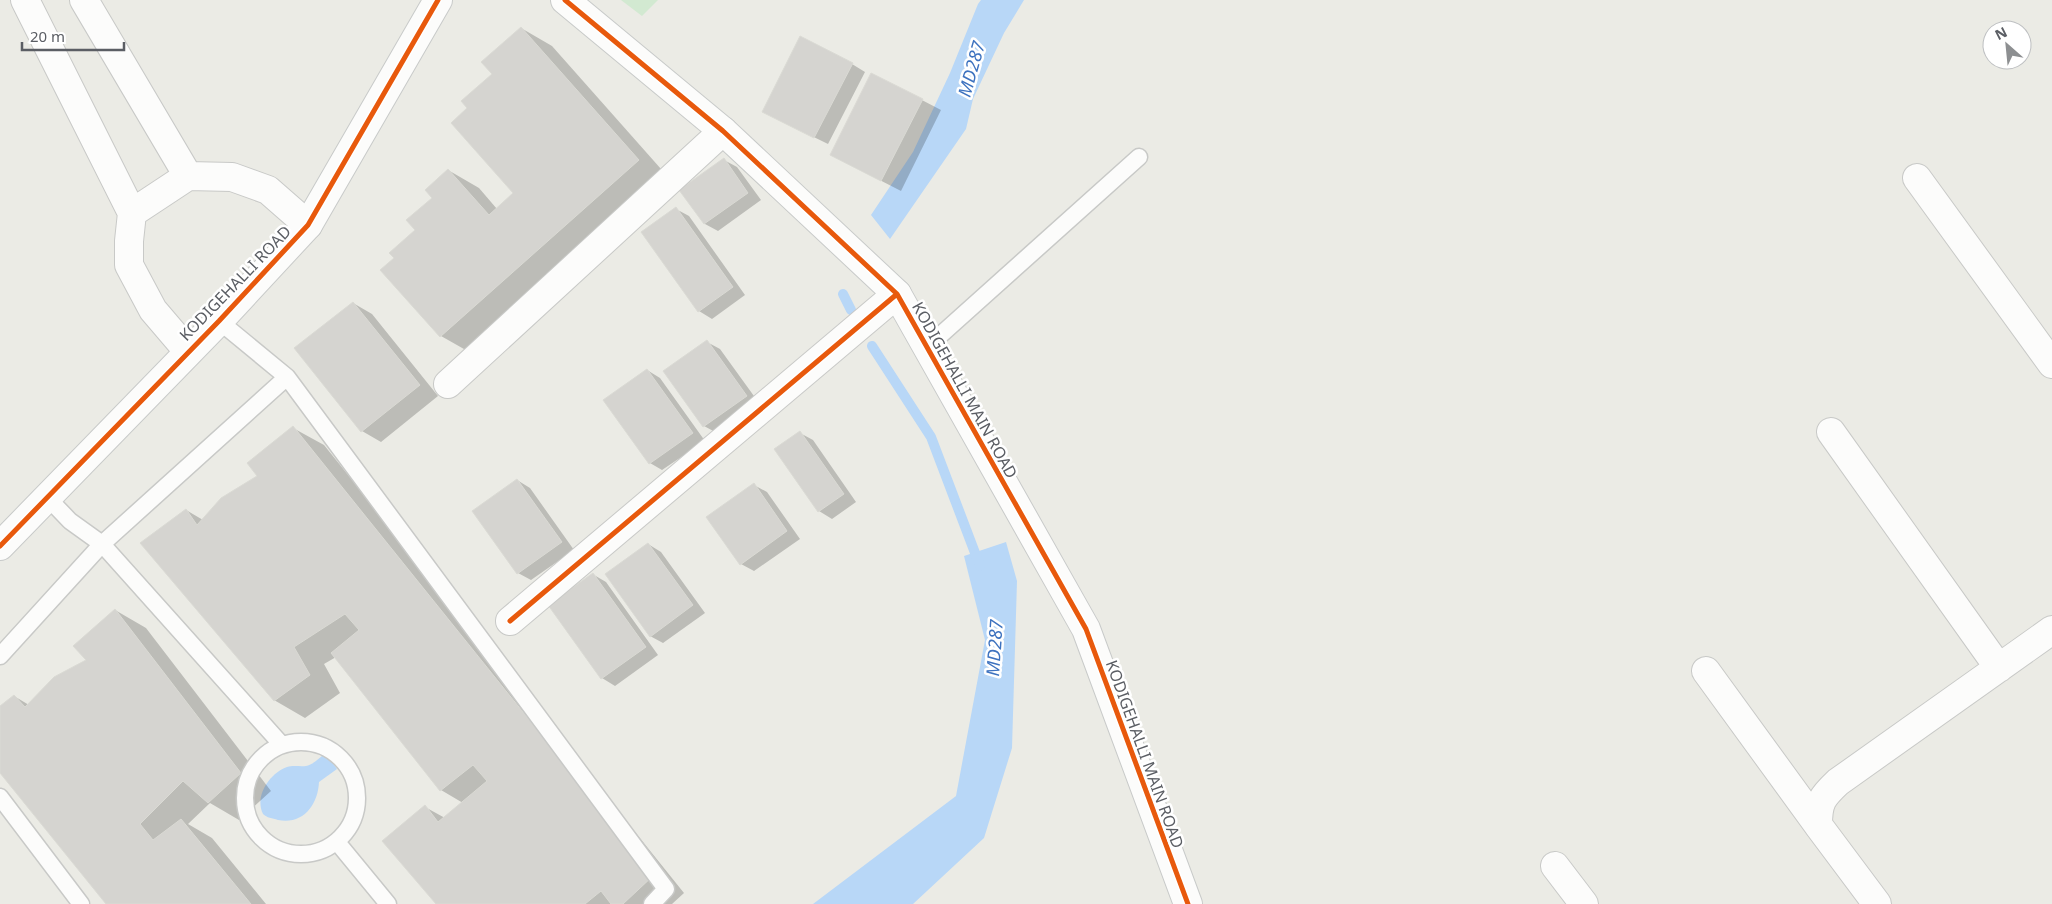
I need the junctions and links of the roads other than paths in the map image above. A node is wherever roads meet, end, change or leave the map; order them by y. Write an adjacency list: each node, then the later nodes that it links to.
1 (24, 0): 9 (street)
2 (84, 0): 7 (street)
3 (438, 0): 10 (street, KODIGEHALLI ROAD)
4 (566, 0): 5 (street, KODIGEHALLI MAIN ROAD)
5 (723, 132): 11 (street, KODIGEHALLI MAIN ROAD); 17 (street)
6 (1139, 157): 13 (lane)
7 (188, 176): 9 (street); 10 (street)
8 (1917, 178): 15 (street)
9 (132, 213): 14 (street)
10 (308, 225): 12 (street, KODIGEHALLI ROAD)
11 (896, 294): 13 (street, KODIGEHALLI MAIN ROAD); 22 (street)
12 (219, 321): 14 (street, KODIGEHALLI ROAD); 16 (lane)
13 (926, 348): 35 (street, KODIGEHALLI MAIN ROAD)
14 (188, 351): 19 (street, KODIGEHALLI ROAD)
15 (2052, 364)
16 (287, 377): 20 (lane); 34 (lane)
17 (448, 384)
18 (1831, 432): 25 (street)
19 (47, 497): 20 (lane); 21 (street, KODIGEHALLI ROAD)
20 (102, 544): 24 (lane); 27 (lane)
21 (0, 546)
22 (510, 621)
23 (2052, 630): 25 (street)
24 (0, 656)
25 (1999, 668): 29 (street)
26 (1706, 671): 29 (street)
27 (282, 745): 30 (lane); 30 (lane)
28 (0, 797): 32 (lane)
29 (1818, 825): 37 (street)
30 (337, 842): 33 (lane)
31 (1555, 866): 36 (street)
32 (81, 904)
33 (388, 904)
34 (652, 904)
35 (1188, 904)
36 (1584, 904)
37 (1877, 904)

